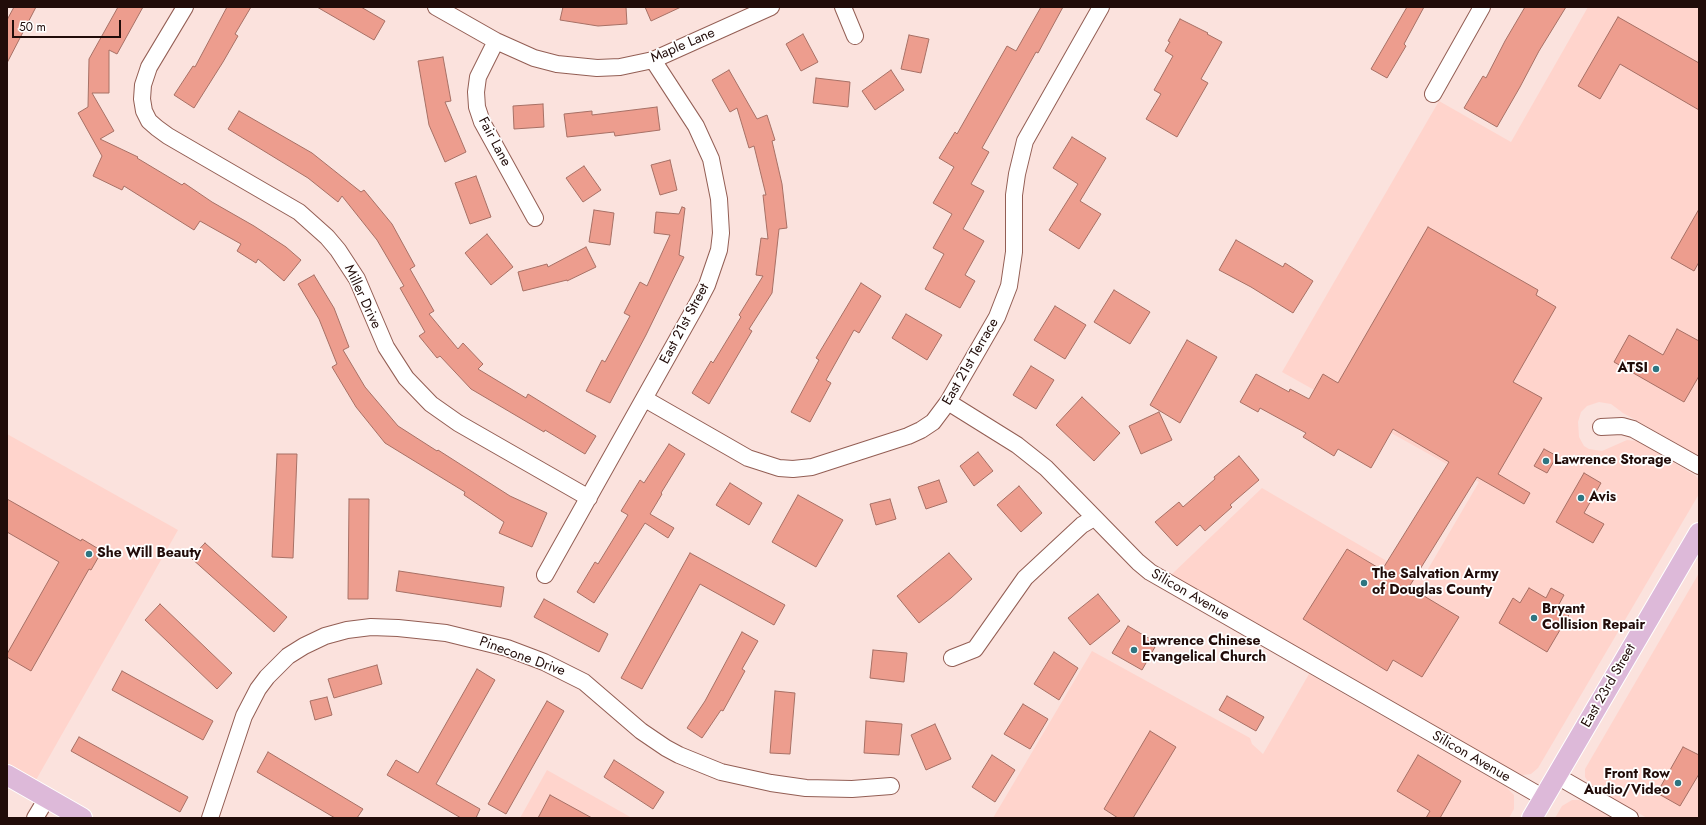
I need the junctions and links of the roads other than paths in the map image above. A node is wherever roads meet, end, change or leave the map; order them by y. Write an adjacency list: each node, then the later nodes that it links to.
1 (185, 7): 16 (street, Miller Drive)
2 (436, 7): 8 (street, Maple Lane)
3 (843, 7): 7 (street)
4 (1101, 7): 13 (street, East 21st Terrace)
5 (1482, 7): 10 (street)
6 (766, 8): 9 (street, Maple Lane)
7 (855, 36)
8 (496, 41): 9 (street, Maple Lane); 11 (street, Fair Lane)
9 (654, 60): 12 (street, East 21st Street)
10 (1433, 94)
11 (536, 218)
12 (645, 399): 13 (street, East 21st Terrace); 16 (street, East 21st Street)
13 (948, 402): 17 (street, Silicon Avenue)
14 (1601, 427): 15 (street)
15 (1699, 466)
16 (589, 498): 19 (street, East 21st Street)
17 (1094, 518): 20 (street); 25 (street, Silicon Avenue)
18 (1699, 533): 22 (main road, East 23rd Street)
19 (545, 575)
20 (952, 658)
21 (7, 776): 24 (main road)
22 (1557, 776): 25 (main road, East 23rd Street); 30 (street)
23 (891, 786): 28 (street, Pinecone Drive)
24 (47, 798): 26 (street); 27 (main road)
25 (1544, 798): 29 (main road, East 23rd Street)
26 (35, 818)
27 (82, 818)
28 (210, 818)
29 (1532, 818)
30 (1630, 818)

